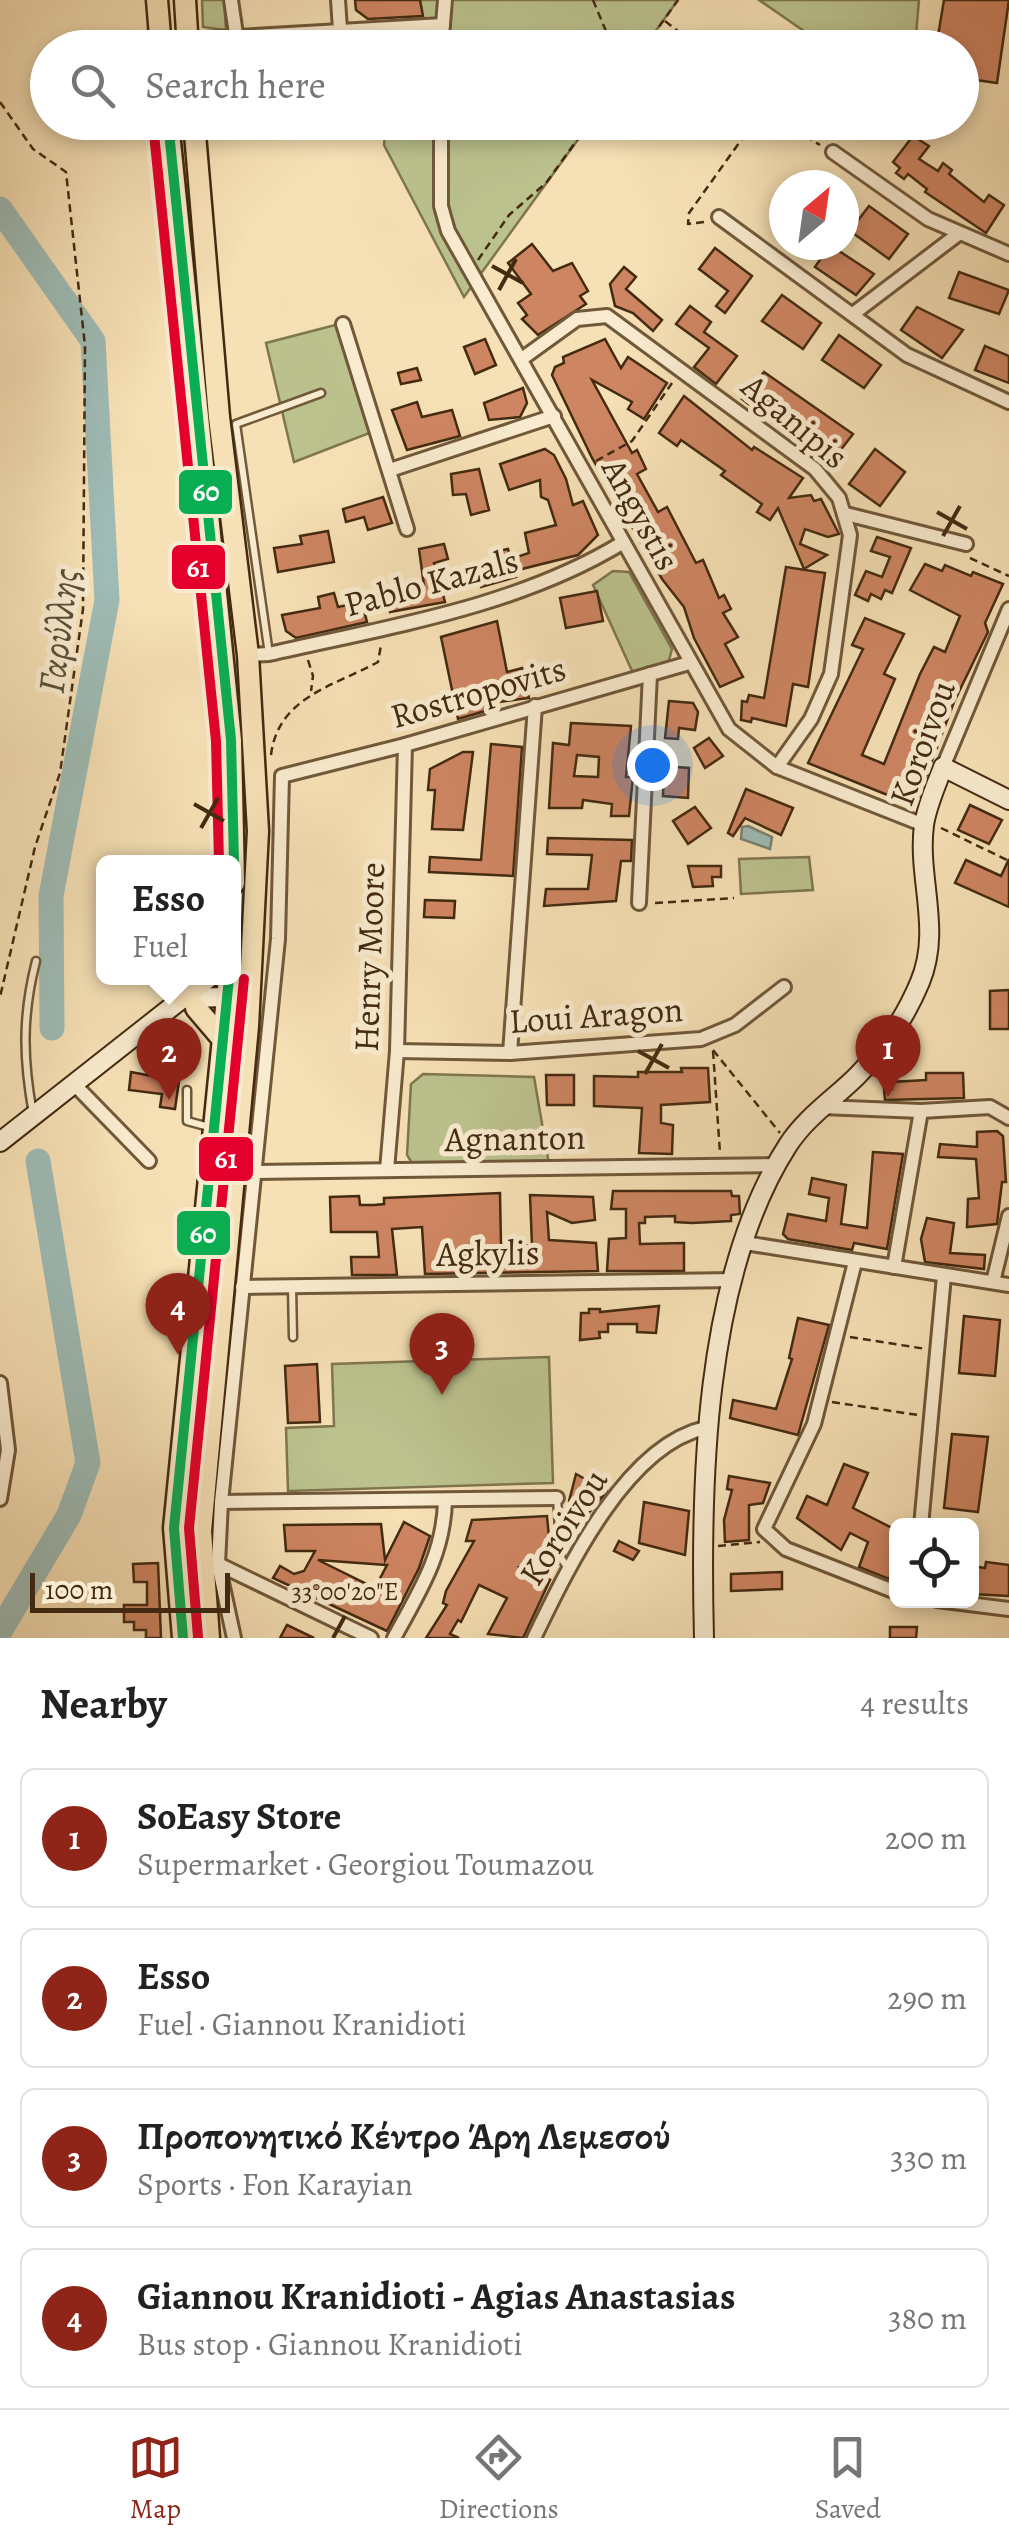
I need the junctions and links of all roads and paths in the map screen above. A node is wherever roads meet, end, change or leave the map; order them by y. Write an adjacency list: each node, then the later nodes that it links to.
1 (157, 0): 11 (main road)
2 (185, 0): 12 (main road)
3 (231, 0): 13 (street)
4 (338, 0): 10 (street)
5 (446, 0): 9 (street)
6 (592, 0): 16 (path)
7 (678, 0): 8 (path)
8 (663, 20): 17 (path); 18 (path)
9 (442, 25): 10 (street); 15 (street)
10 (340, 29): 14 (street)
11 (160, 30)
12 (186, 30)
13 (235, 30)
14 (319, 30)
15 (442, 30)
16 (605, 30)
17 (656, 30)
18 (676, 30)
19 (0, 102): 67 (path)
20 (170, 140): 59 (main road)
21 (196, 140): 48 (main road)
22 (441, 140): 30 (street, Angystis)
23 (577, 140): 30 (path)
24 (741, 140): 27 (path)
25 (814, 140): 26 (path)
26 (834, 152): 28 (street)
27 (719, 216): 31 (street)
28 (957, 235): 29 (street); 31 (street)
29 (1009, 254)
30 (471, 271): 33 (street, Angystis)
31 (853, 314): 36 (street)
32 (343, 324): 39 (street)
33 (522, 358): 34 (street, Aganipis); 37 (street, Angystis)
34 (681, 369): 38 (path); 40 (street, Aganipis)
35 (321, 393): 48 (lane)
36 (1009, 402)
37 (554, 416): 38 (street, Angystis); 39 (street)
38 (582, 469): 42 (street, Angystis)
39 (390, 470): 41 (street)
40 (846, 514): 43 (street); 54 (street, Aganipis)
41 (407, 529)
42 (622, 543): 46 (street, Pablo Kazals); 49 (street, Angystis)
43 (966, 544): 44 (path)
44 (1009, 576)
45 (1009, 609): 55 (street, Koroivou)
46 (384, 628): 47 (street, Pablo Kazals); 51 (path)
47 (296, 648): 48 (street, Pablo Kazals); 51 (path)
48 (258, 655): 69 (main road)
49 (690, 663): 50 (street, Rostropovits); 54 (street, Angystis)
50 (650, 674): 52 (street, Rostropovits); 62 (street)
51 (310, 694): 56 (path)
52 (536, 706): 53 (street, Rostropovits); 72 (street)
53 (406, 746): 56 (street, Rostropovits); 71 (street, Henry Moore)
54 (777, 767): 58 (street, Angystis)
55 (943, 768): 57 (street); 58 (street, Koroivou)
56 (282, 776): 86 (street)
57 (1009, 800)
58 (924, 825): 60 (path); 75 (street, Koroivou)
59 (233, 855)
60 (1009, 860)
61 (734, 898): 62 (path)
62 (638, 902)
63 (36, 961): 77 (lane)
64 (201, 985): 68 (main road)
65 (784, 986): 72 (street, Loui Aragon)
66 (228, 996): 68 (street); 69 (street); 70 (main road)
67 (0, 997)
68 (183, 1004): 70 (main road); 73 (street)
69 (248, 1006): 117 (main road)
70 (225, 1042): 79 (main road)
71 (396, 1051): 72 (street, Loui Aragon); 85 (street, Henry Moore)
72 (510, 1052)
73 (73, 1084): 77 (street); 82 (street)
74 (187, 1090): 79 (lane)
75 (822, 1106): 76 (street); 80 (street, Koroivou)
76 (920, 1111): 78 (street); 90 (street)
77 (33, 1116): 81 (street)
78 (1009, 1118)
79 (217, 1128): 116 (main road)
80 (792, 1139): 83 (street, Koroivou); 84 (path)
81 (0, 1142)
82 (149, 1161)
83 (775, 1165): 84 (street, Agnanton); 88 (street, Koroivou)
84 (721, 1166): 85 (street, Agnanton)
85 (387, 1170): 86 (street, Agnanton)
86 (255, 1172): 95 (street)
87 (1009, 1216): 93 (street)
88 (745, 1243): 89 (street); 92 (street, Koroivou)
89 (855, 1262): 90 (street); 97 (street)
90 (894, 1267): 91 (street)
91 (944, 1276): 93 (street); 99 (street)
92 (734, 1280): 96 (street, Agkylis); 103 (street, Koroivou)
93 (993, 1282): 94 (street)
94 (1009, 1285)
95 (242, 1286): 96 (street, Agkylis); 107 (street)
96 (292, 1286): 98 (lane)
97 (838, 1336): 99 (path); 101 (street)
98 (293, 1337)
99 (937, 1350): 102 (street)
100 (0, 1382): 104 (street)
101 (820, 1401): 102 (path); 109 (street)
102 (931, 1417): 108 (street)
103 (705, 1428): 110 (street, Koroivou); 112 (street, Koroivou)
104 (0, 1498)
105 (557, 1498): 106 (street); 112 (lane)
106 (444, 1500): 107 (street); 120 (street)
107 (221, 1502): 111 (street)
108 (922, 1518)
109 (773, 1541): 110 (path); 113 (street)
110 (701, 1548): 122 (street, Koroivou)
111 (218, 1564): 118 (street); 119 (street)
112 (568, 1568): 121 (street, Koroivou)
113 (889, 1590)
114 (979, 1605): 115 (street)
115 (1009, 1608)
116 (183, 1638)
117 (209, 1638)
118 (234, 1638)
119 (370, 1638)
120 (394, 1638)
121 (534, 1638)
122 (704, 1638)

